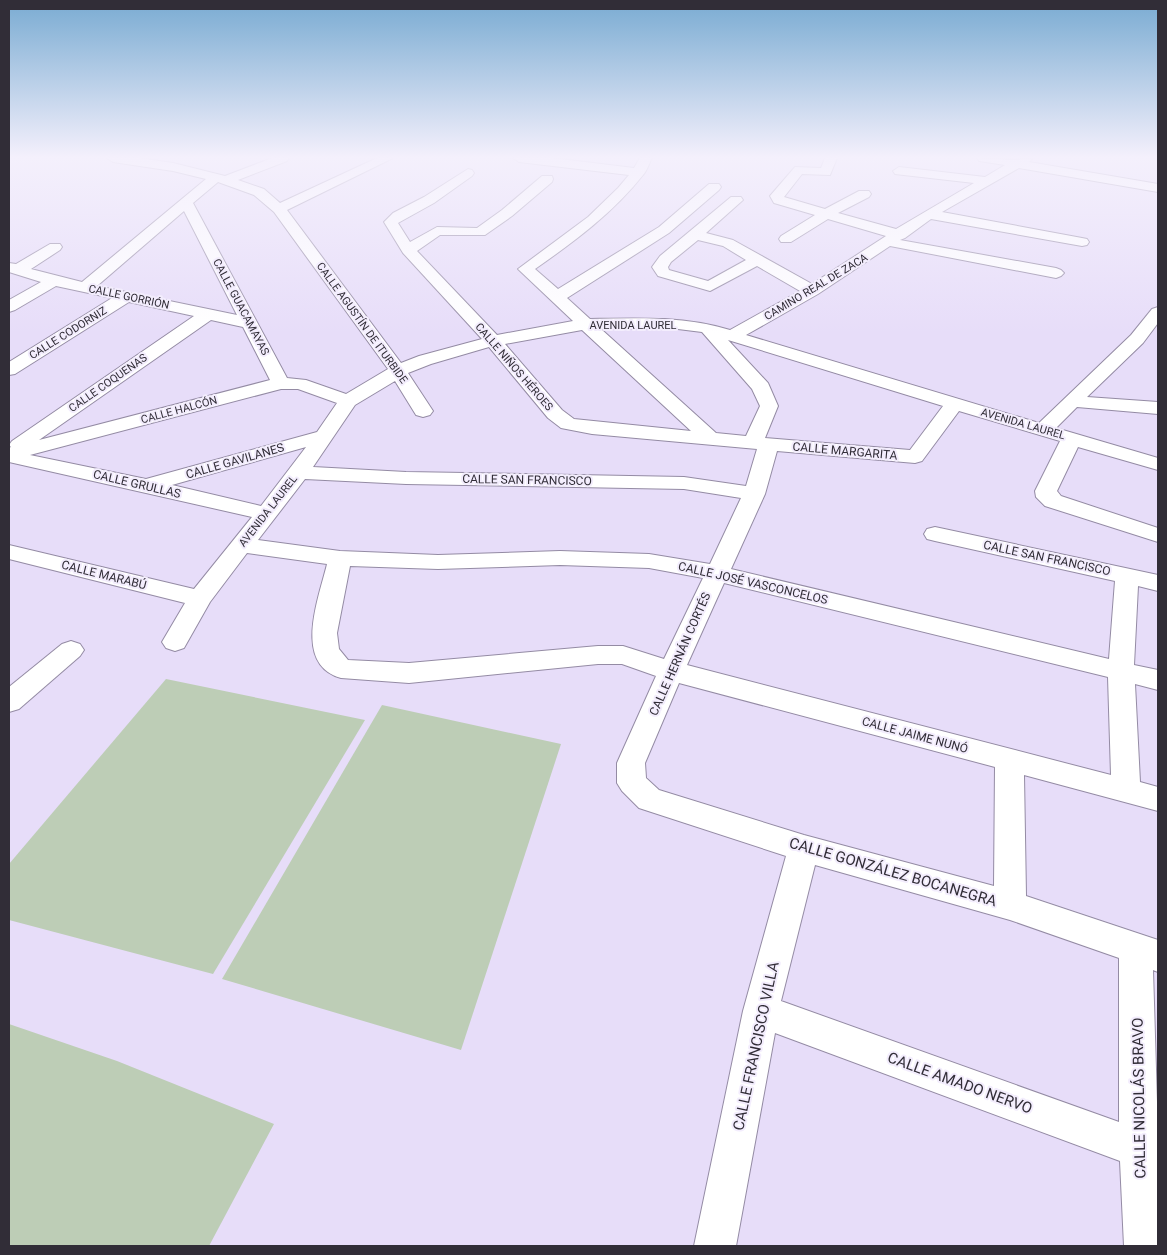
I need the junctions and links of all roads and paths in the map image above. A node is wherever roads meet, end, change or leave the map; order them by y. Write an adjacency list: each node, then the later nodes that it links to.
1 (172, 217): 23 (street)
2 (194, 217): 30 (street, CALLE GUACAMAYAS)
3 (285, 217): 36 (street, CALLE AGUSTÍN DE ITURBIDE)
4 (397, 217): 18 (street, CALLE NIÑOS HÉROES)
5 (502, 217): 18 (street)
6 (596, 217): 26 (street)
7 (680, 217): 26 (street)
8 (716, 217): 13 (street)
9 (822, 217): 15 (street)
10 (833, 217): 14 (street)
11 (925, 217): 14 (street, CAMINO REAL DE ZACA)
12 (943, 217): 16 (street)
13 (694, 234): 19 (street); 19 (street)
14 (894, 238): 21 (street); 24 (street, CAMINO REAL DE ZACA)
15 (786, 239)
16 (1082, 242)
17 (55, 247): 20 (street)
18 (408, 250): 34 (street, CALLE NIÑOS HÉROES)
19 (758, 259): 24 (street)
20 (13, 269): 22 (street, CALLE GORRIÓN)
21 (1056, 273)
22 (54, 282): 23 (street, CALLE GORRIÓN); 27 (street)
23 (85, 288): 25 (street, CALLE GORRIÓN)
24 (812, 291): 33 (street, CAMINO REAL DE ZACA)
25 (127, 296): 29 (street, CALLE GORRIÓN); 35 (street, CALLE CODORNIZ)
26 (558, 296): 31 (street)
27 (9, 307)
28 (1158, 312): 39 (street)
29 (208, 314): 30 (street, CALLE GORRIÓN); 48 (street, CALLE COQUENAS)
30 (250, 323): 37 (street, CALLE GUACAMAYAS)
31 (587, 324): 32 (street, AVENIDA LAUREL); 34 (street, AVENIDA LAUREL); 45 (street)
32 (706, 328): 33 (street, AVENIDA LAUREL); 47 (street, CALLE HERNÁN CORTÉS)
33 (732, 336): 40 (street, AVENIDA LAUREL)
34 (493, 341): 36 (street, AVENIDA LAUREL); 45 (street, CALLE NIÑOS HÉROES)
35 (9, 370)
36 (398, 371): 38 (street, AVENIDA LAUREL); 42 (street, CALLE AGUSTÍN DE ITURBIDE)
37 (281, 383): 38 (street, CALLE HALCÓN); 48 (street, CALLE HALCÓN)
38 (348, 401): 44 (street, AVENIDA LAUREL)
39 (1072, 401): 41 (street); 43 (street)
40 (955, 404): 43 (street, AVENIDA LAUREL); 47 (street, CALLE MARGARITA)
41 (1158, 408)
42 (422, 411)
43 (1044, 429): 46 (street, AVENIDA LAUREL)
44 (324, 436): 50 (street, AVENIDA LAUREL); 51 (street, CALLE GAVILANES)
45 (710, 438): 47 (street, CALLE NIÑOS HÉROES)
46 (1072, 438): 49 (street, AVENIDA LAUREL); 55 (street)
47 (761, 443): 52 (street, CALLE HERNÁN CORTÉS)
48 (9, 454): 51 (street, CALLE GRULLAS)
49 (1158, 464)
50 (299, 472): 52 (street, CALLE SAN FRANCISCO); 53 (street, AVENIDA LAUREL)
51 (147, 486): 53 (street, CALLE GRULLAS)
52 (754, 494): 59 (street, CALLE HERNÁN CORTÉS)
53 (265, 514): 56 (street, AVENIDA LAUREL)
54 (936, 534): 60 (street, CALLE SAN FRANCISCO)
55 (1158, 535)
56 (241, 545): 58 (street, CALLE JOSÉ VASCONCELOS); 62 (street, AVENIDA LAUREL)
57 (9, 552): 62 (street, CALLE MARABÚ)
58 (340, 558): 59 (street, CALLE JOSÉ VASCONCELOS); 65 (street)
59 (716, 573): 65 (street, CALLE HERNÁN CORTÉS); 66 (street, CALLE JOSÉ VASCONCELOS)
60 (1127, 576): 61 (street, CALLE SAN FRANCISCO); 66 (street)
61 (1158, 583)
62 (200, 598): 63 (street, AVENIDA LAUREL)
63 (175, 642)
64 (71, 650): 68 (street)
65 (671, 671): 69 (street, CALLE JAIME NUNÓ); 70 (street, CALLE HERNÁN CORTÉS)
66 (1121, 671): 67 (street, CALLE JOSÉ VASCONCELOS); 71 (street)
67 (1158, 680)
68 (9, 702)
69 (1009, 759): 71 (street, CALLE JAIME NUNÓ); 74 (street)
70 (632, 783): 73 (street, CALLE GONZÁLEZ BOCANEGRA)
71 (1126, 790): 72 (street, CALLE JAIME NUNÓ)
72 (1158, 799)
73 (804, 848): 74 (street, CALLE GONZÁLEZ BOCANEGRA); 76 (street, CALLE FRANCISCO VILLA)
74 (1010, 905): 75 (street, CALLE GONZÁLEZ BOCANEGRA)
75 (1147, 952): 77 (street, CALLE NICOLÁS BRAVO)
76 (761, 1011): 77 (street, CALLE AMADO NERVO); 78 (street, CALLE FRANCISCO VILLA)
77 (1149, 1152): 79 (street, CALLE NICOLÁS BRAVO)
78 (715, 1246)
79 (1144, 1246)

